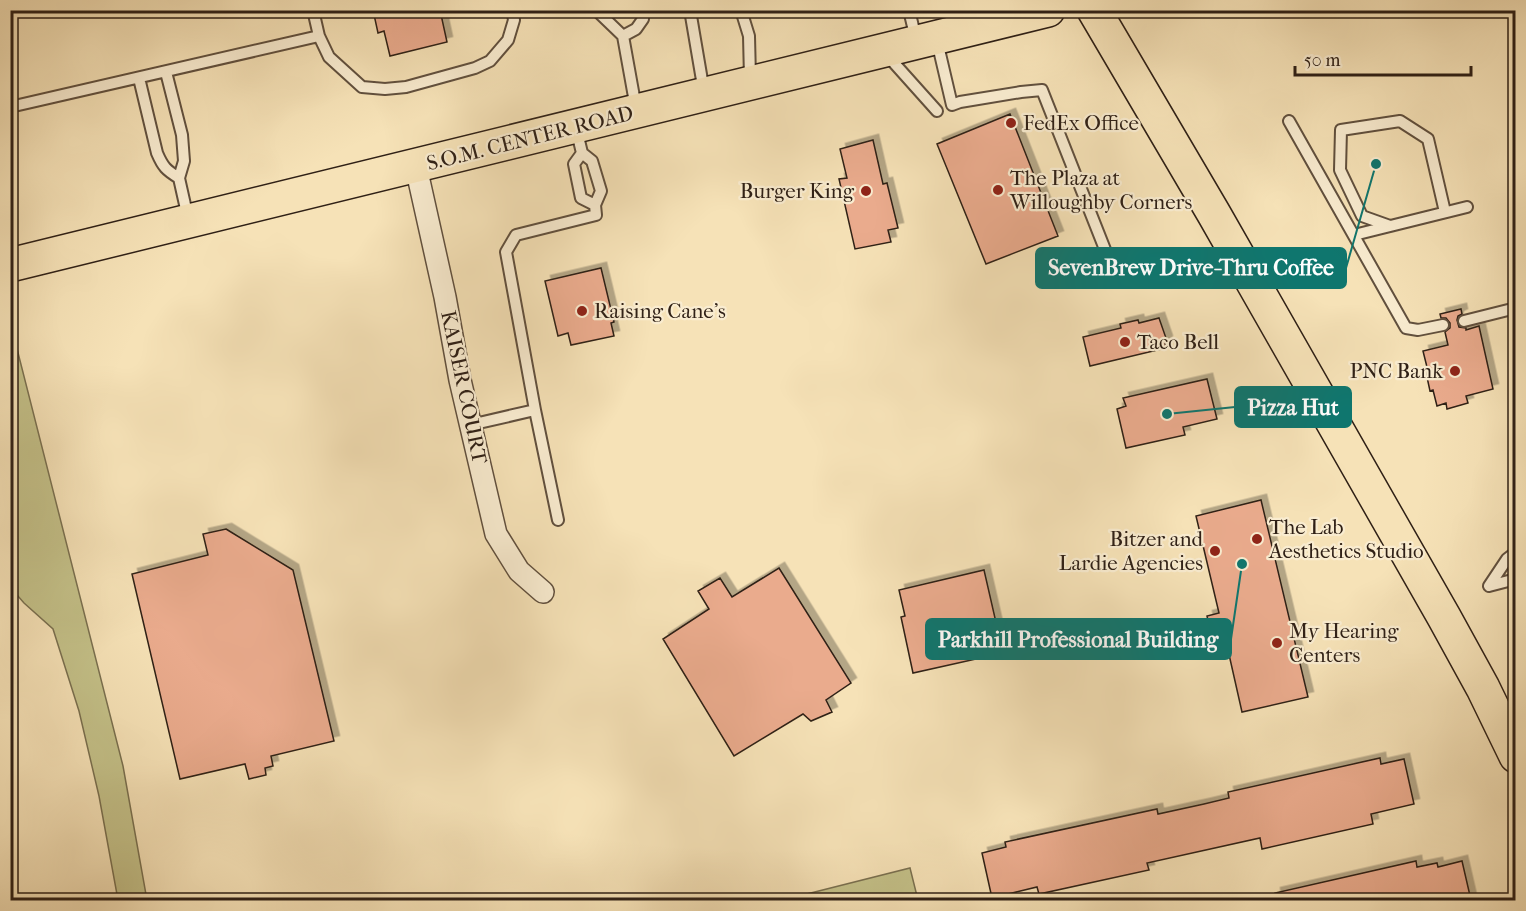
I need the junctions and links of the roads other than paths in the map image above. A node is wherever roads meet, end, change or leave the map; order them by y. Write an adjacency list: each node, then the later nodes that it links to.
1 (313, 10): 10 (lane)
2 (512, 10): 10 (lane)
3 (596, 10): 11 (lane)
4 (643, 10): 11 (lane)
5 (690, 10): 17 (lane)
6 (741, 10): 16 (lane)
7 (909, 10): 12 (lane)
8 (1048, 10): 12 (main road, S.O.M. CENTER ROAD)
9 (1094, 10): 42 (main road)
10 (319, 36): 14 (lane)
11 (623, 36): 19 (lane)
12 (926, 41): 13 (main road, S.O.M. CENTER ROAD); 31 (lane)
13 (884, 51): 16 (main road, S.O.M. CENTER ROAD); 20 (lane)
14 (166, 72): 15 (lane); 24 (lane)
15 (139, 78): 18 (lane); 24 (lane)
16 (751, 84): 17 (main road, S.O.M. CENTER ROAD)
17 (705, 95): 19 (main road, S.O.M. CENTER ROAD)
18 (10, 107)
19 (636, 111): 22 (main road, S.O.M. CENTER ROAD)
20 (937, 111)
21 (1289, 121): 30 (lane)
22 (579, 140): 23 (main road, S.O.M. CENTER ROAD); 25 (lane); 25 (lane)
23 (416, 166): 28 (main road, S.O.M. CENTER ROAD); 37 (street, KAISER COURT)
24 (179, 178): 28 (lane)
25 (595, 206): 36 (lane)
26 (1467, 207): 27 (lane)
27 (1445, 213): 29 (lane); 29 (lane)
28 (189, 221): 32 (main road, S.O.M. CENTER ROAD)
29 (1390, 226): 30 (lane)
30 (1354, 235): 35 (lane)
31 (1106, 252)
32 (10, 265)
33 (1515, 308): 34 (lane)
34 (1464, 321)
35 (1443, 325)
36 (535, 410): 37 (lane); 38 (lane)
37 (470, 425): 41 (street, KAISER COURT)
38 (558, 520)
39 (1515, 552): 40 (lane)
40 (1515, 579)
41 (543, 592)
42 (1515, 756)

